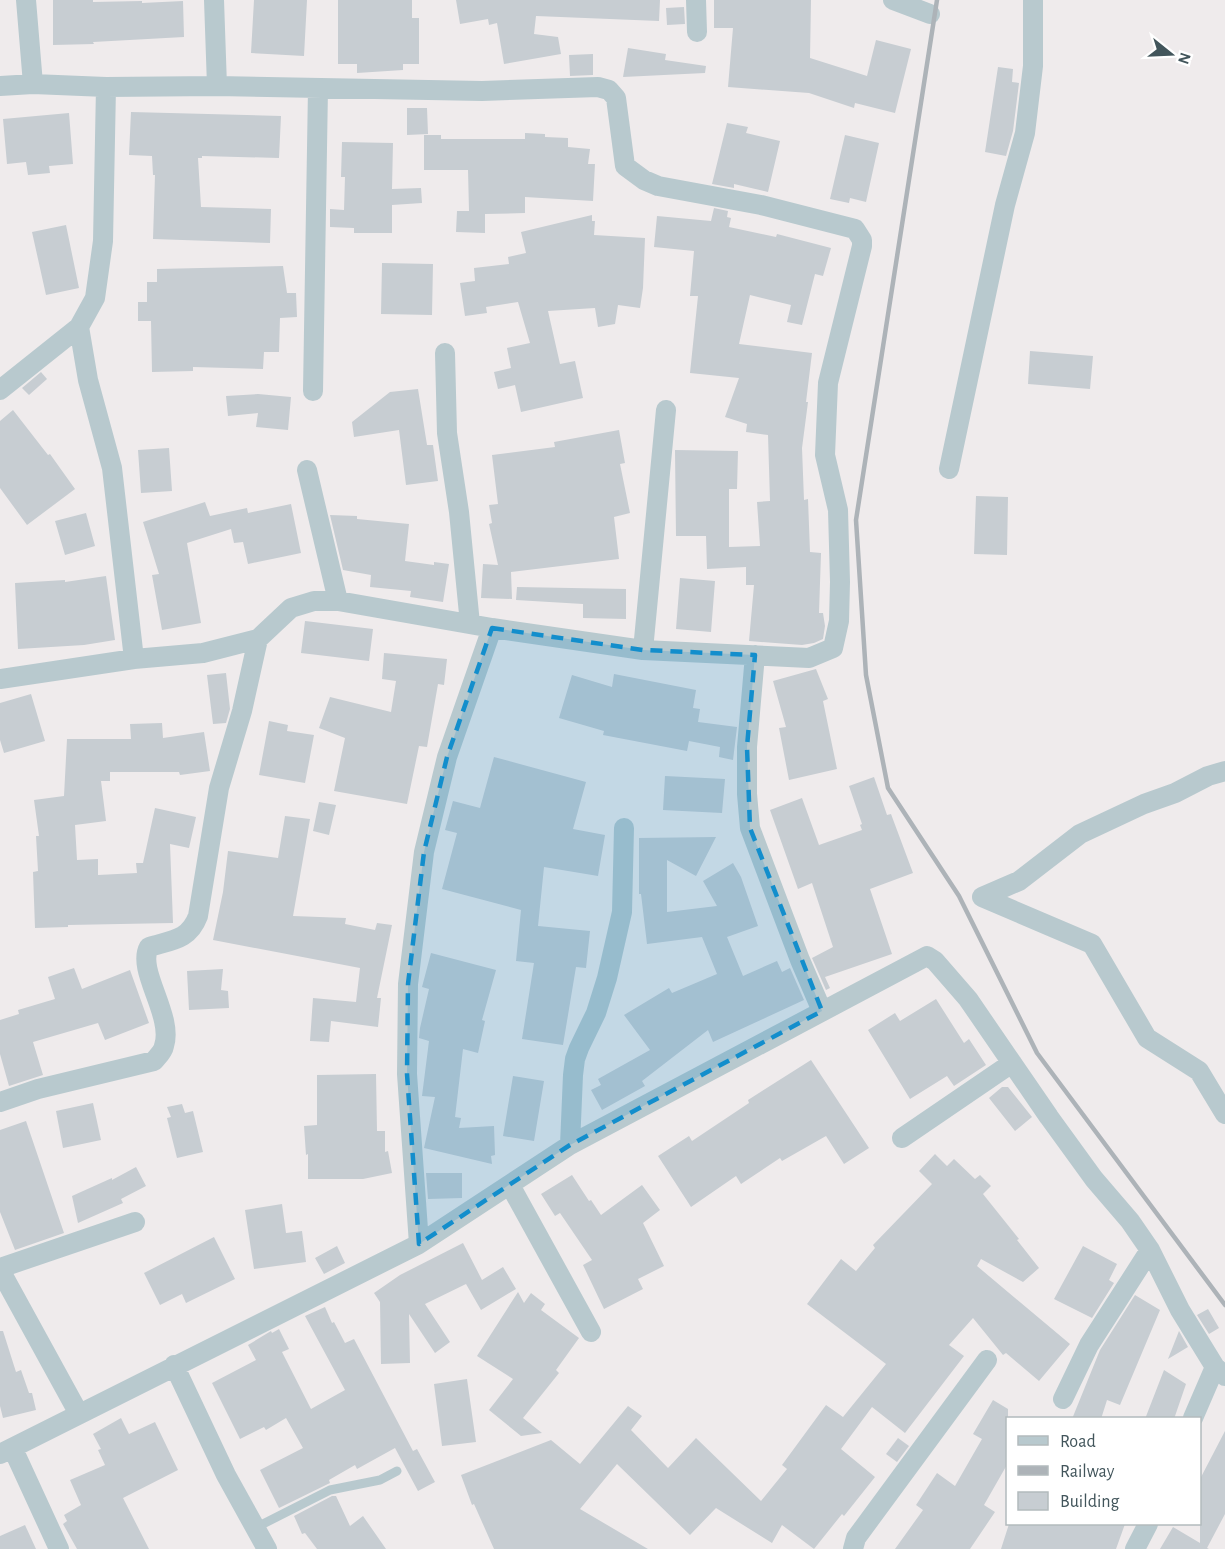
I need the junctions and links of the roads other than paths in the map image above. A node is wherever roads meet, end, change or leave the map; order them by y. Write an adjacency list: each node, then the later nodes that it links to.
1 (26, 0): 8 (street)
2 (214, 0): 10 (street)
3 (696, 0): 7 (street)
4 (893, 0): 6 (street)
5 (1033, 0): 18 (street)
6 (930, 14)
7 (697, 32)
8 (33, 84): 9 (street); 11 (street)
9 (0, 86)
10 (217, 86): 11 (street); 12 (street)
11 (106, 87): 13 (street)
12 (318, 88): 16 (street); 25 (street)
13 (79, 327): 15 (street); 26 (street)
14 (445, 353): 21 (street)
15 (0, 390)
16 (313, 391)
17 (666, 410): 24 (street)
18 (949, 469)
19 (307, 470): 20 (street)
20 (338, 601): 21 (street); 23 (street)
21 (470, 624): 22 (street)
22 (492, 628): 24 (street); 38 (street)
23 (258, 639): 26 (street); 32 (street)
24 (643, 650): 25 (street)
25 (755, 656): 30 (street)
26 (134, 659): 27 (street)
27 (0, 679)
28 (1225, 771): 33 (street)
29 (624, 828): 35 (street)
30 (822, 1011): 31 (street); 35 (street)
31 (1012, 1063): 34 (street); 39 (street)
32 (0, 1102)
33 (1225, 1114)
34 (902, 1138)
35 (570, 1145): 36 (street)
36 (510, 1185): 38 (street); 41 (street)
37 (135, 1222): 40 (street)
38 (419, 1244): 43 (street)
39 (1149, 1250): 44 (street); 45 (street)
40 (0, 1269): 46 (street)
41 (591, 1332)
42 (987, 1360): 54 (street)
43 (174, 1365): 46 (street); 51 (street)
44 (1220, 1372): 47 (street)
45 (1063, 1399)
46 (80, 1414): 48 (street)
47 (1194, 1417)
48 (7, 1451): 52 (street)
49 (397, 1471): 51 (lane)
50 (1147, 1525): 55 (street)
51 (255, 1528): 53 (street)
52 (59, 1549)
53 (267, 1549)
54 (853, 1549)
55 (1135, 1549)

